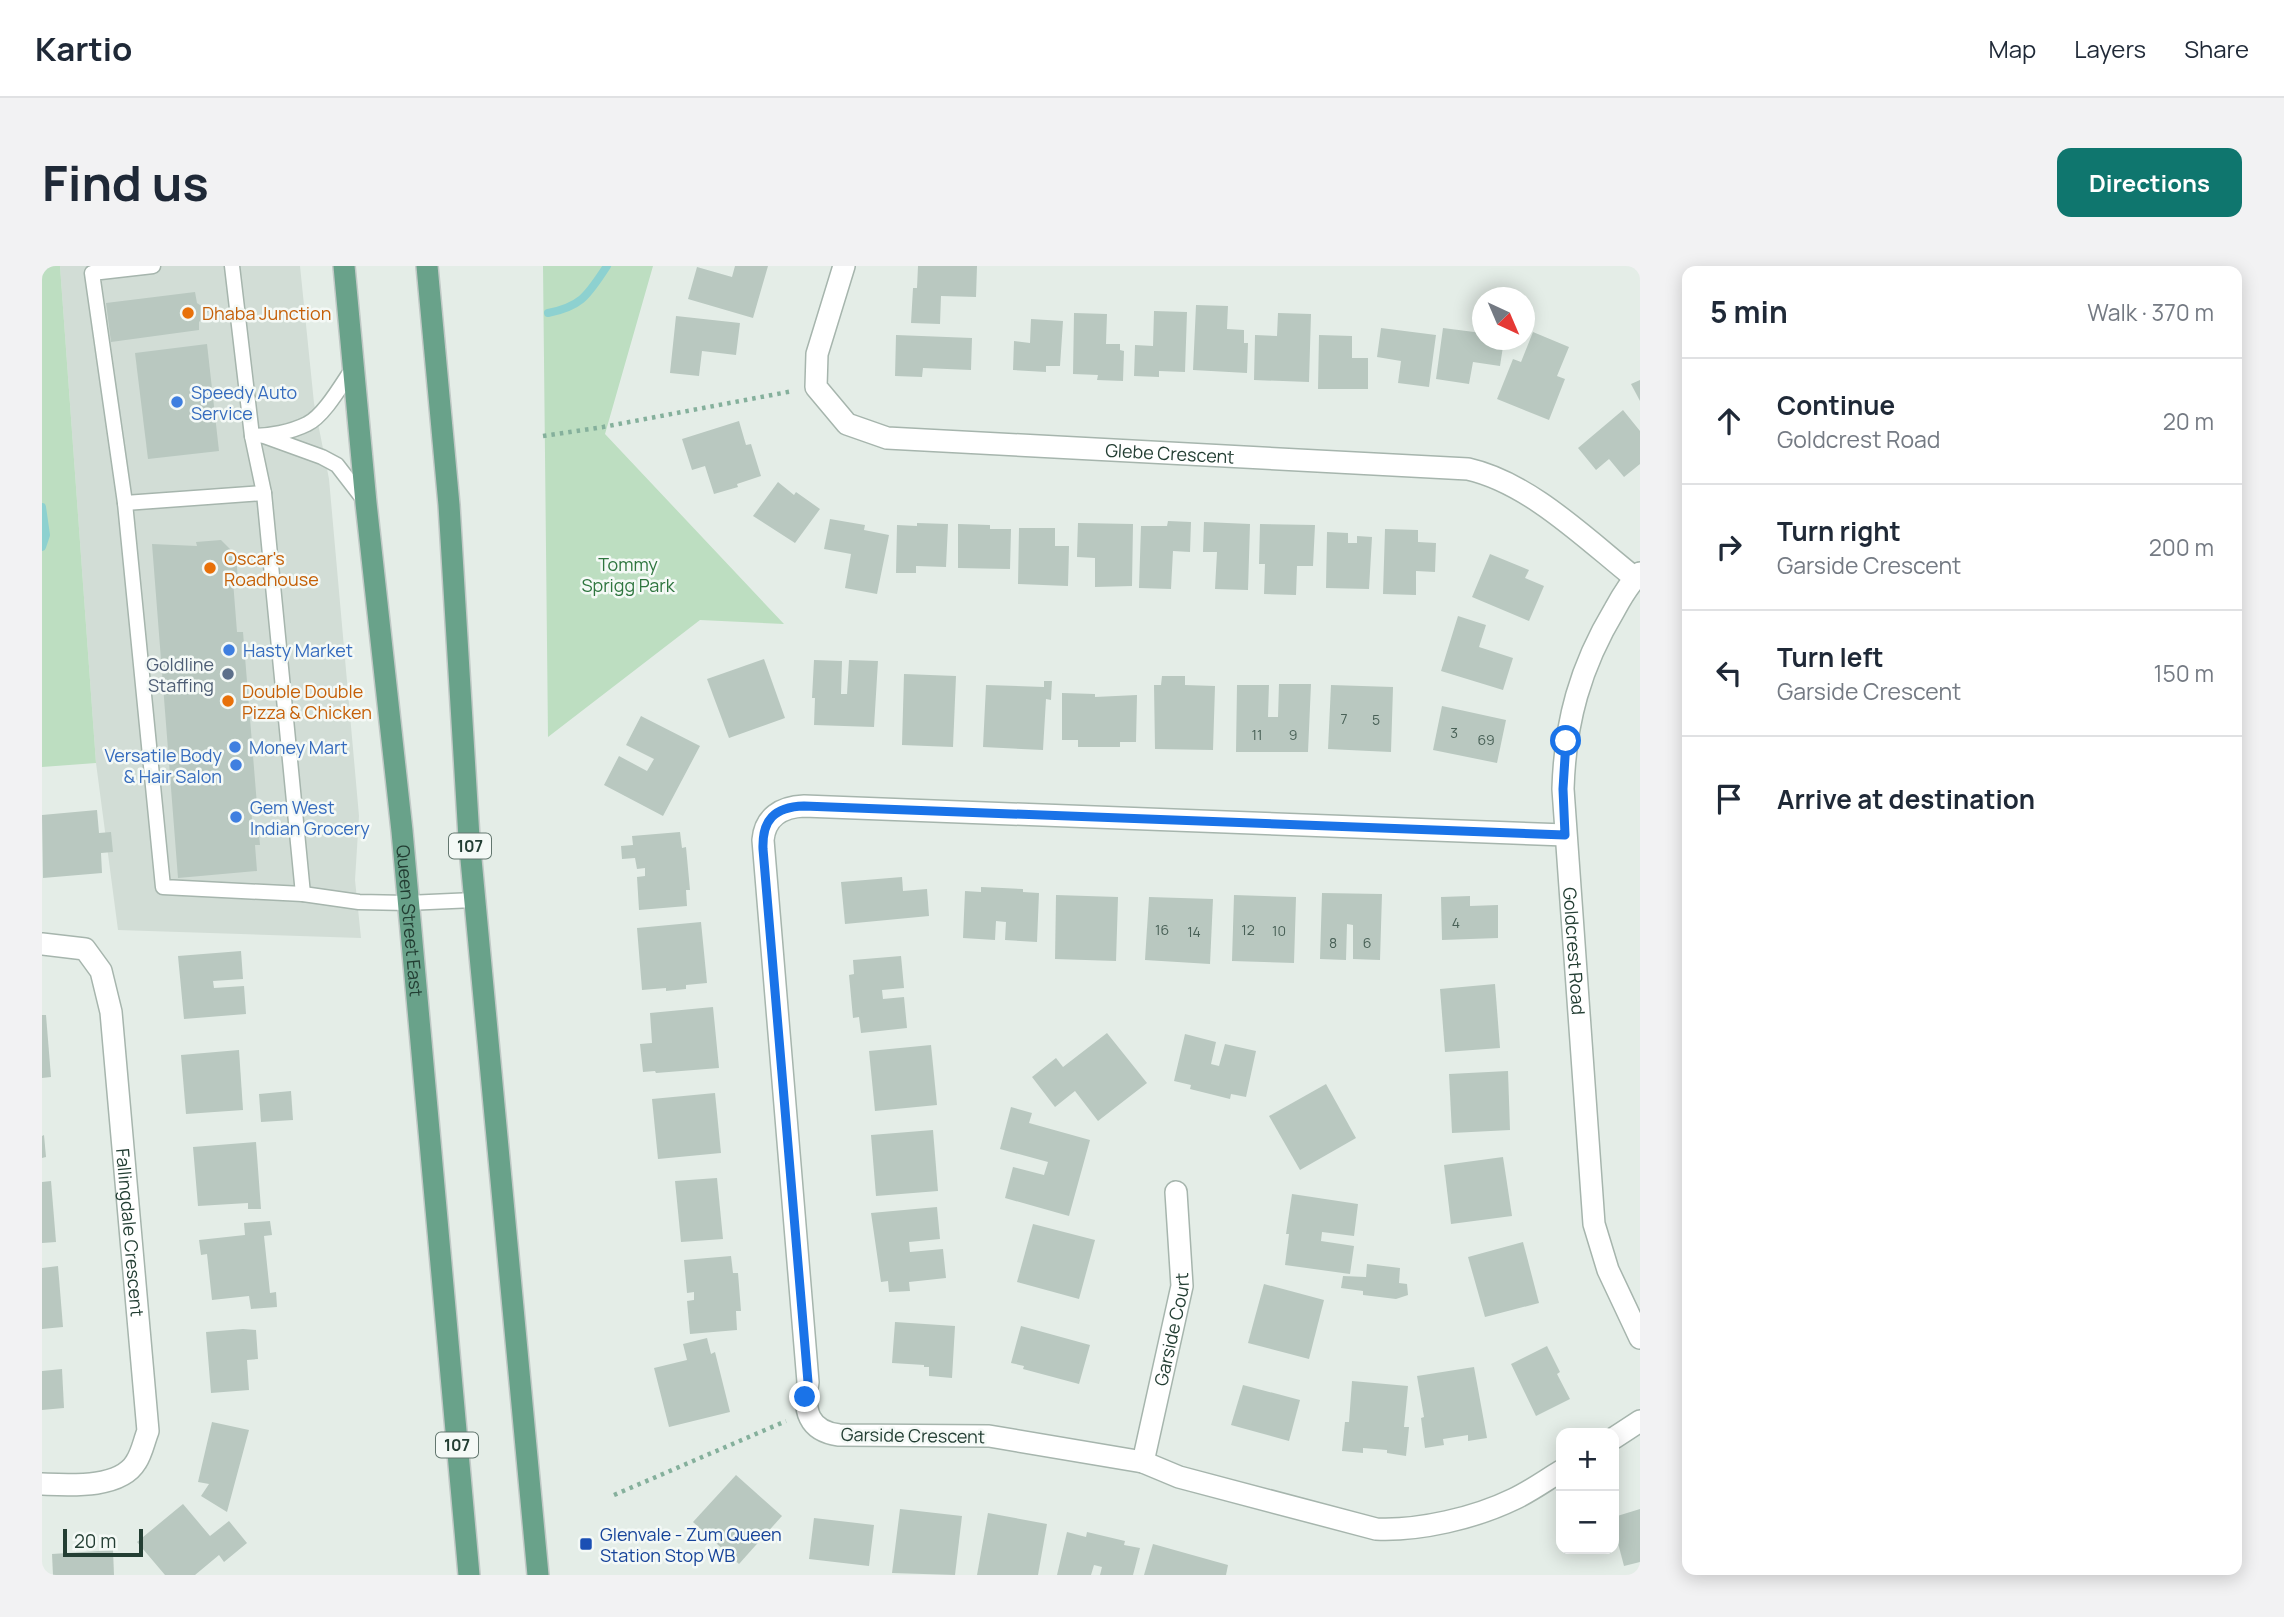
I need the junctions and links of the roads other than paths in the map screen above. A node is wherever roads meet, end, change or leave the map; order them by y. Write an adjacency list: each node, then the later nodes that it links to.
1 (153, 266): 9 (lane)
2 (232, 266): 7 (lane)
3 (344, 266): 6 (main road, Queen Street East / 107)
4 (427, 266): 14 (main road, 107)
5 (844, 266): 11 (street, Glebe Crescent)
6 (353, 368): 7 (lane); 10 (main road, Queen Street East / 107)
7 (257, 436): 8 (lane); 10 (lane)
8 (264, 493): 9 (lane); 13 (lane)
9 (125, 503): 13 (lane)
10 (366, 503): 15 (main road, Queen Street East / 107)
11 (1637, 575): 12 (street, Goldcrest Road)
12 (1565, 835): 18 (street, Goldcrest Road); 21 (street, Garside Crescent)
13 (303, 894): 15 (lane)
14 (474, 900): 15 (lane); 25 (main road, 107)
15 (407, 904): 24 (main road, Queen Street East / 107)
16 (42, 944): 23 (street, Fallingdale Crescent)
17 (1176, 1192): 21 (street, Garside Court)
18 (1640, 1338)
19 (1640, 1421): 20 (street)
20 (1619, 1435)
21 (1143, 1462): 22 (street, Garside Crescent)
22 (1556, 1474)
23 (42, 1484)
24 (469, 1575)
25 (538, 1575)

